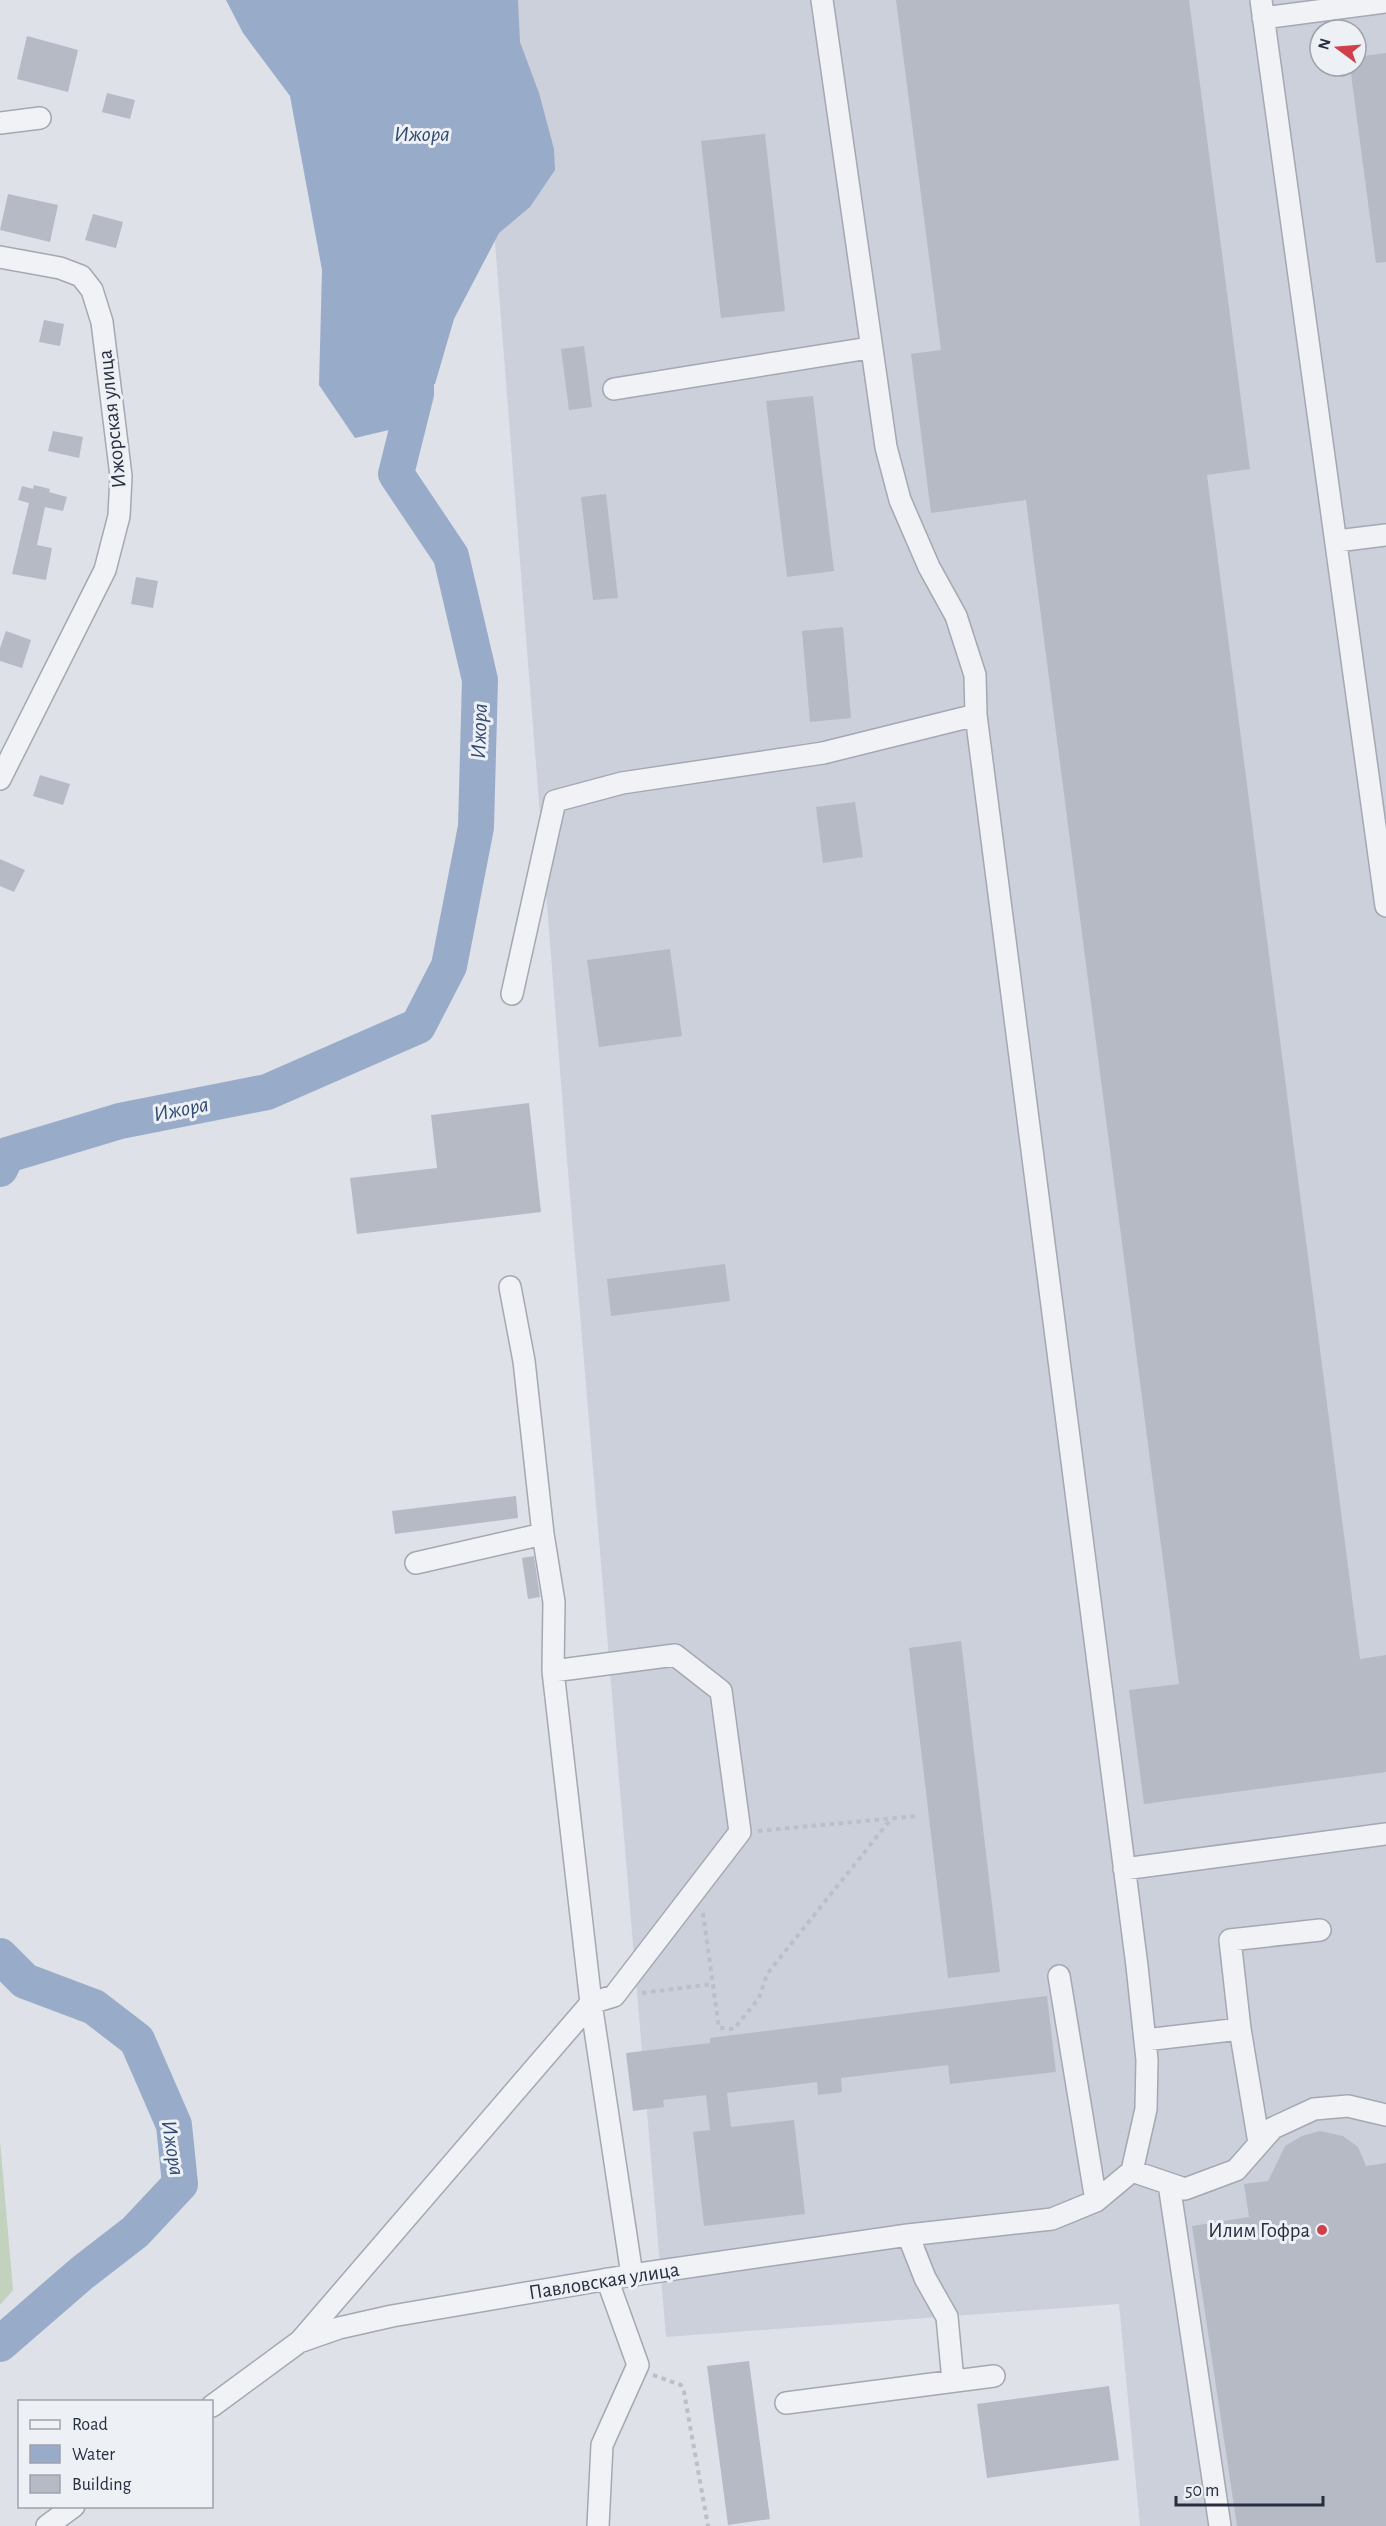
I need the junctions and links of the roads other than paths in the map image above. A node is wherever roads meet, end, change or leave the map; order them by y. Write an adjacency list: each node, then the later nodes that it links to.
1 (822, 0): 7 (street)
2 (1386, 2): 3 (street)
3 (1262, 9): 10 (street)
4 (40, 118): 5 (street)
5 (0, 123)
6 (0, 257): 12 (street, Ижорская улица)
7 (869, 348): 8 (street); 11 (street)
8 (614, 389)
9 (1386, 535): 10 (street)
10 (1337, 541): 13 (street)
11 (976, 715): 14 (street); 20 (street)
12 (0, 778)
13 (1386, 906)
14 (512, 994)
15 (510, 1287): 16 (street)
16 (543, 1534): 17 (street); 18 (street)
17 (416, 1563)
18 (553, 1671): 23 (street); 23 (street)
19 (1386, 1834): 20 (street)
20 (1124, 1869): 25 (street)
21 (1320, 1930): 24 (street)
22 (1059, 1976): 30 (street)
23 (591, 2003): 32 (street); 34 (street)
24 (1240, 2029): 25 (street); 27 (street)
25 (1145, 2040): 28 (street)
26 (1386, 2115): 27 (street)
27 (1259, 2144): 29 (street)
28 (1132, 2171): 29 (street); 30 (street, Павловская улица)
29 (1169, 2184): 42 (street)
30 (1096, 2201): 31 (street, Павловская улица)
31 (908, 2235): 32 (street, Павловская улица); 36 (street)
32 (632, 2275): 33 (street, Павловская улица)
33 (608, 2279): 34 (street, Павловская улица); 41 (street)
34 (300, 2342): 38 (street, Павловская улица)
35 (994, 2376): 36 (street)
36 (953, 2381): 37 (street)
37 (786, 2403)
38 (213, 2405)
39 (71, 2508): 40 (street)
40 (47, 2526)
41 (598, 2526)
42 (1220, 2526)

